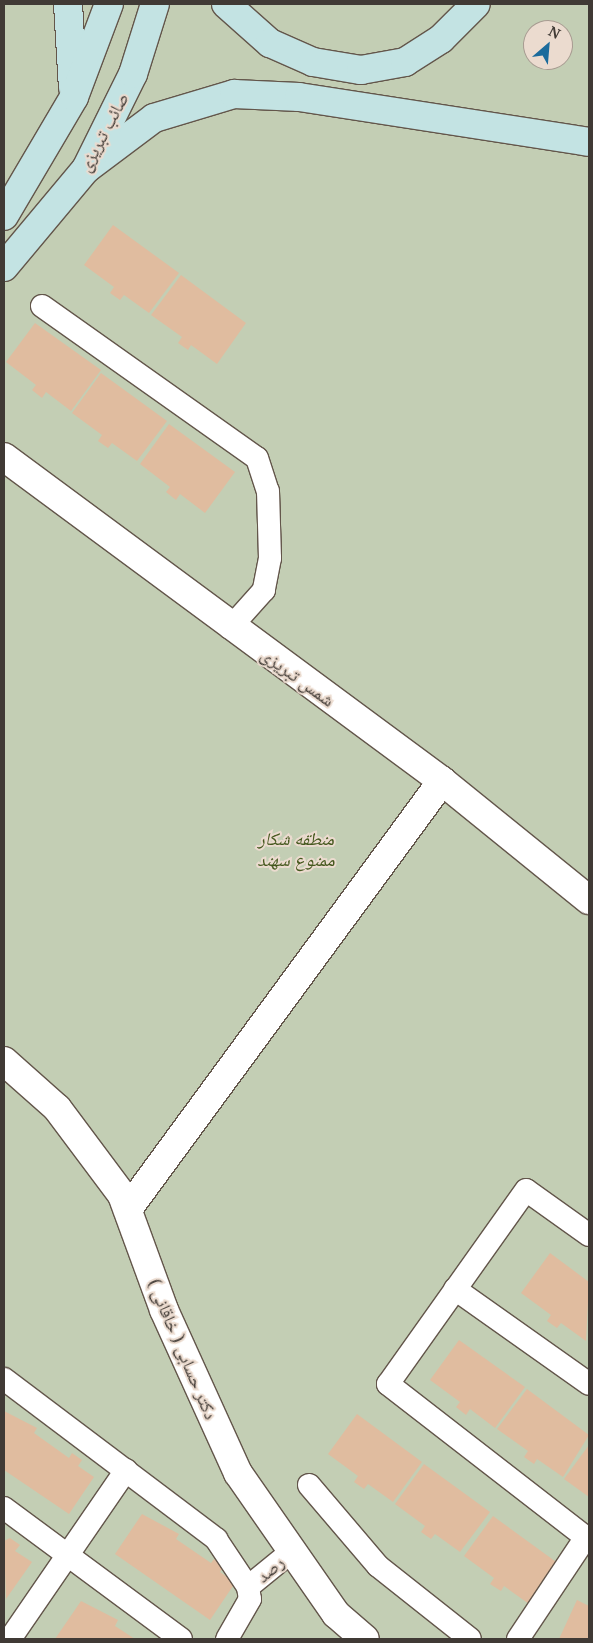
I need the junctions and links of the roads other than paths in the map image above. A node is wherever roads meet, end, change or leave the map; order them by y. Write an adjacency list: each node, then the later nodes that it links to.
1 (68, 4): 6 (main road)
2 (109, 4): 6 (main road)
3 (155, 4): 8 (main road, صائب تبریزی)
4 (226, 4): 5 (main road)
5 (476, 4)
6 (74, 97): 9 (main road)
7 (589, 142): 8 (main road)
8 (86, 170): 10 (main road, صائب تبریزی)
9 (4, 216)
10 (4, 267)
11 (42, 306): 13 (street)
12 (4, 457): 13 (street, شمس تبریزی)
13 (230, 628): 14 (street, شمس تبریزی)
14 (442, 781): 15 (street, شمس تبریزی); 17 (street)
15 (589, 900)
16 (4, 1060): 17 (street, دکتر حسابی ( خاقانی ))
17 (128, 1209): 26 (street, دکتر حسابی ( خاقانی ))
18 (589, 1235): 19 (street)
19 (455, 1289): 21 (street); 25 (street)
20 (4, 1379): 22 (street)
21 (589, 1384)
22 (126, 1470): 27 (street); 28 (street)
23 (309, 1485): 33 (street)
24 (4, 1508): 27 (street)
25 (587, 1538): 34 (street)
26 (292, 1551): 28 (street, رصد); 32 (street, دکتر حسابی ( خاقانی ))
27 (69, 1556): 29 (street); 30 (street)
28 (248, 1587): 31 (street)
29 (10, 1639)
30 (181, 1639)
31 (227, 1639)
32 (365, 1639)
33 (470, 1639)
34 (518, 1639)

